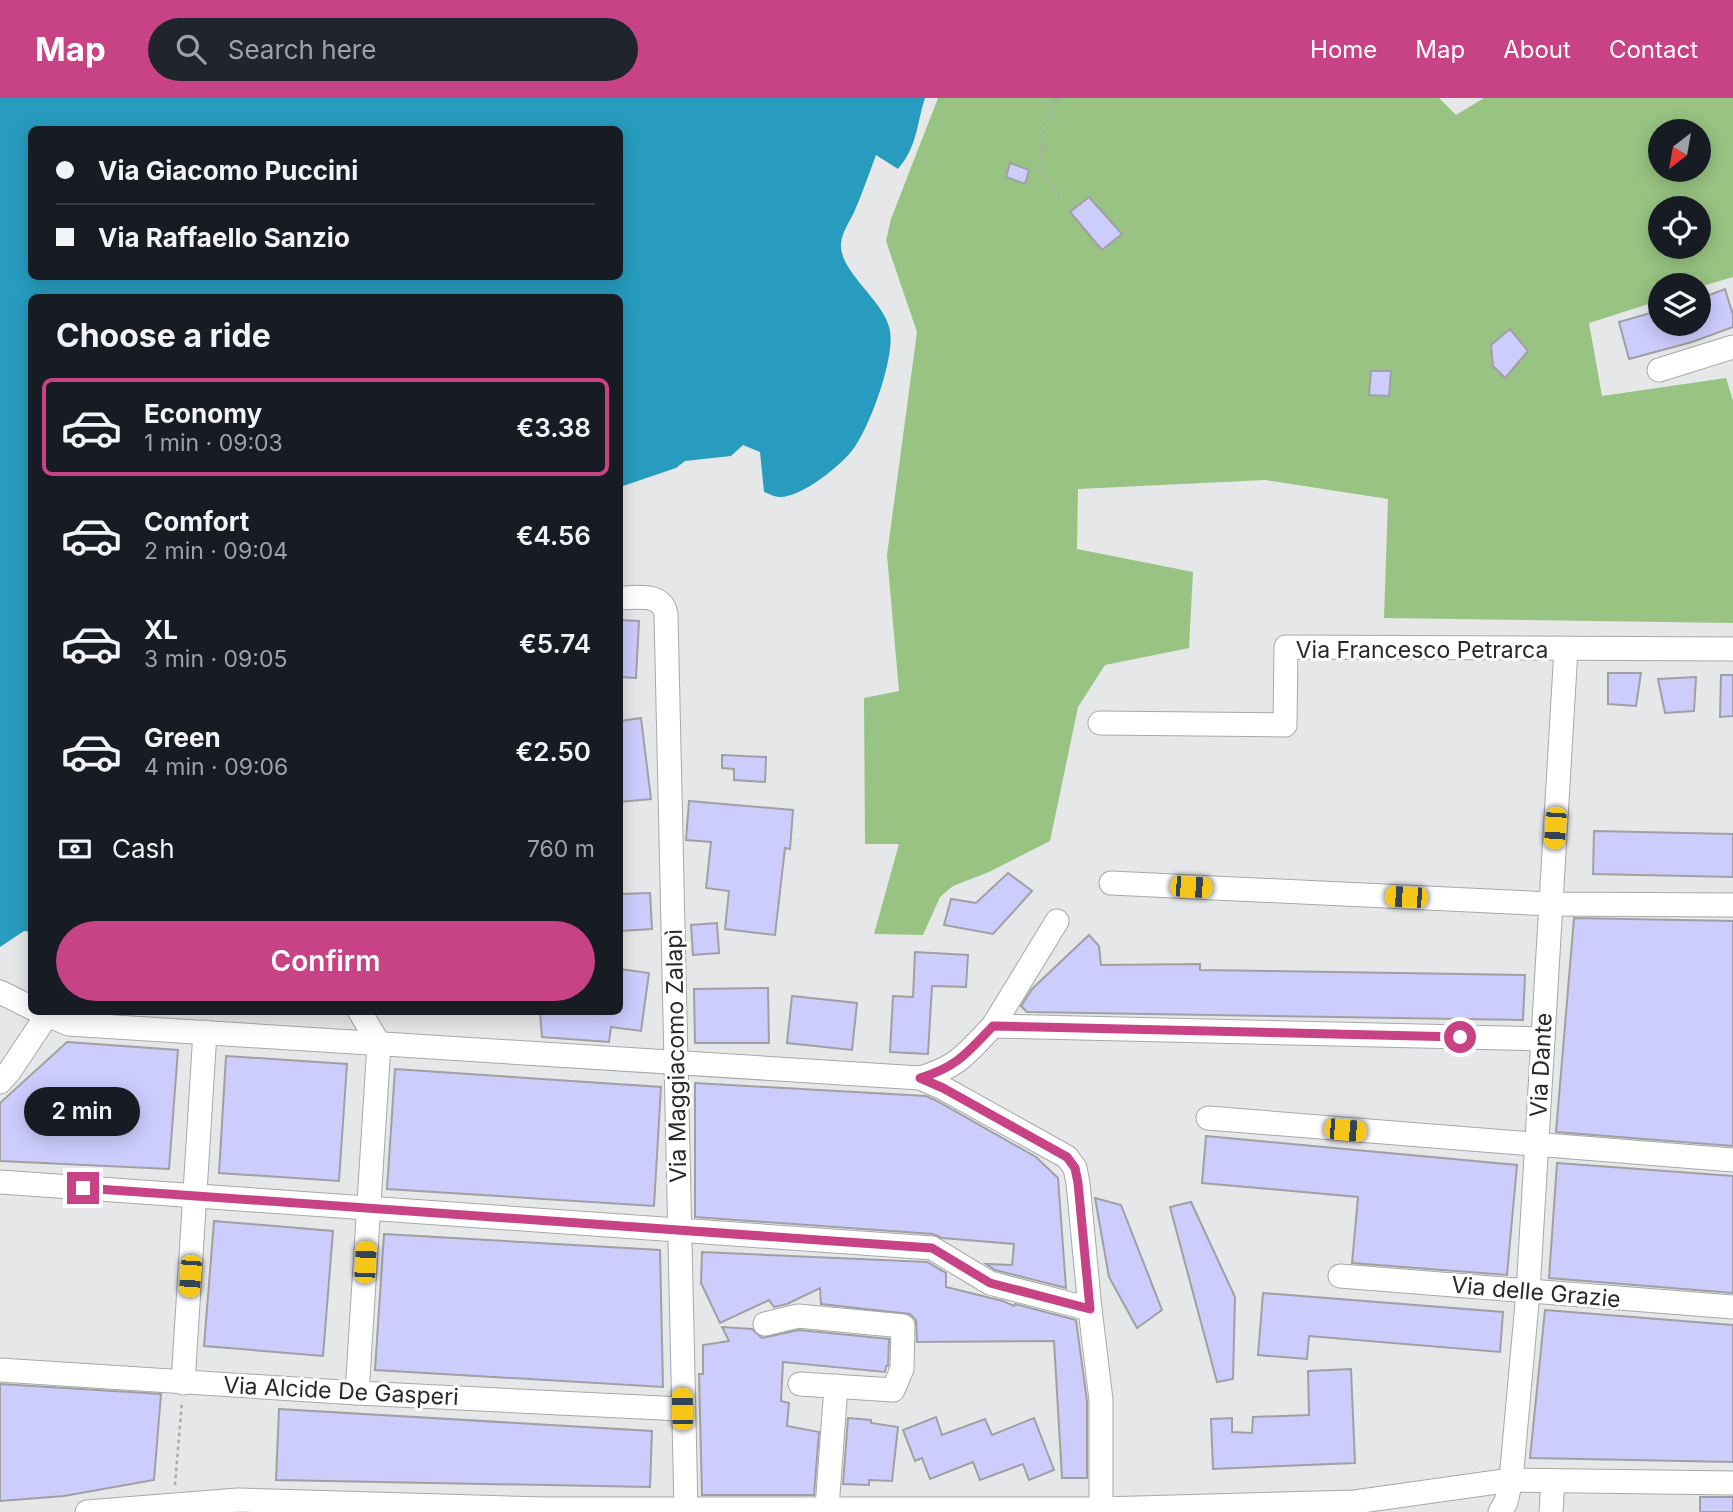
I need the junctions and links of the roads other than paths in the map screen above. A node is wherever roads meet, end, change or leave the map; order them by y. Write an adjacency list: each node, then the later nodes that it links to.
1 (1733, 346): 2 (street)
2 (1659, 370)
3 (623, 598): 20 (street, Via Maggiacomo Zalapì)
4 (1566, 649): 5 (street, Via Francesco Petrarca); 6 (street, Via Francesco Petrarca); 8 (street, Via Dante)
5 (1733, 649)
6 (1100, 723)
7 (1111, 883): 8 (street)
8 (1551, 904): 9 (street); 18 (street, Via Dante)
9 (1733, 905)
10 (1057, 921): 16 (street)
11 (0, 992): 12 (street)
12 (28, 1006)
13 (39, 1015): 22 (street)
14 (48, 1015): 17 (street)
15 (362, 1015): 19 (street)
16 (993, 1026): 18 (street); 21 (street)
17 (205, 1032): 19 (street); 27 (street)
18 (1543, 1040): 24 (street, Via Dante)
19 (379, 1044): 20 (street); 28 (street)
20 (677, 1063): 21 (street); 29 (street, Via Maggiacomo Zalapì)
21 (920, 1078): 33 (street)
22 (0, 1082)
23 (1208, 1118): 24 (street)
24 (1537, 1146): 25 (street); 31 (street, Via Dante)
25 (1733, 1160)
26 (0, 1182): 27 (street)
27 (194, 1197): 28 (street); 36 (street)
28 (368, 1209): 29 (street); 39 (street)
29 (680, 1230): 33 (street); 40 (street, Via Maggiacomo Zalapì)
30 (1340, 1276): 31 (street, Via delle Grazie)
31 (1528, 1292): 32 (street, Via delle Grazie); 41 (street, Via Dante)
32 (1733, 1307)
33 (1090, 1309): 47 (street)
34 (765, 1324): 38 (street)
35 (0, 1370): 36 (street, Via Alcide De Gasperi)
36 (183, 1382): 39 (street, Via Alcide De Gasperi)
37 (800, 1384): 38 (street)
38 (836, 1386): 46 (street)
39 (357, 1393): 40 (street, Via Alcide De Gasperi)
40 (682, 1409): 50 (street, Via Maggiacomo Zalapì)
41 (1511, 1480): 42 (street); 47 (street); 52 (street, Via Dante)
42 (1553, 1481): 43 (street); 53 (street)
43 (1733, 1483)
44 (226, 1507): 45 (street); 49 (street)
45 (344, 1508): 48 (street)
46 (827, 1508): 47 (street); 50 (street)
47 (1101, 1509)
48 (545, 1510): 50 (street)
49 (133, 1511): 51 (street)
50 (685, 1511)
51 (87, 1512)
52 (1500, 1512)
53 (1551, 1512)

